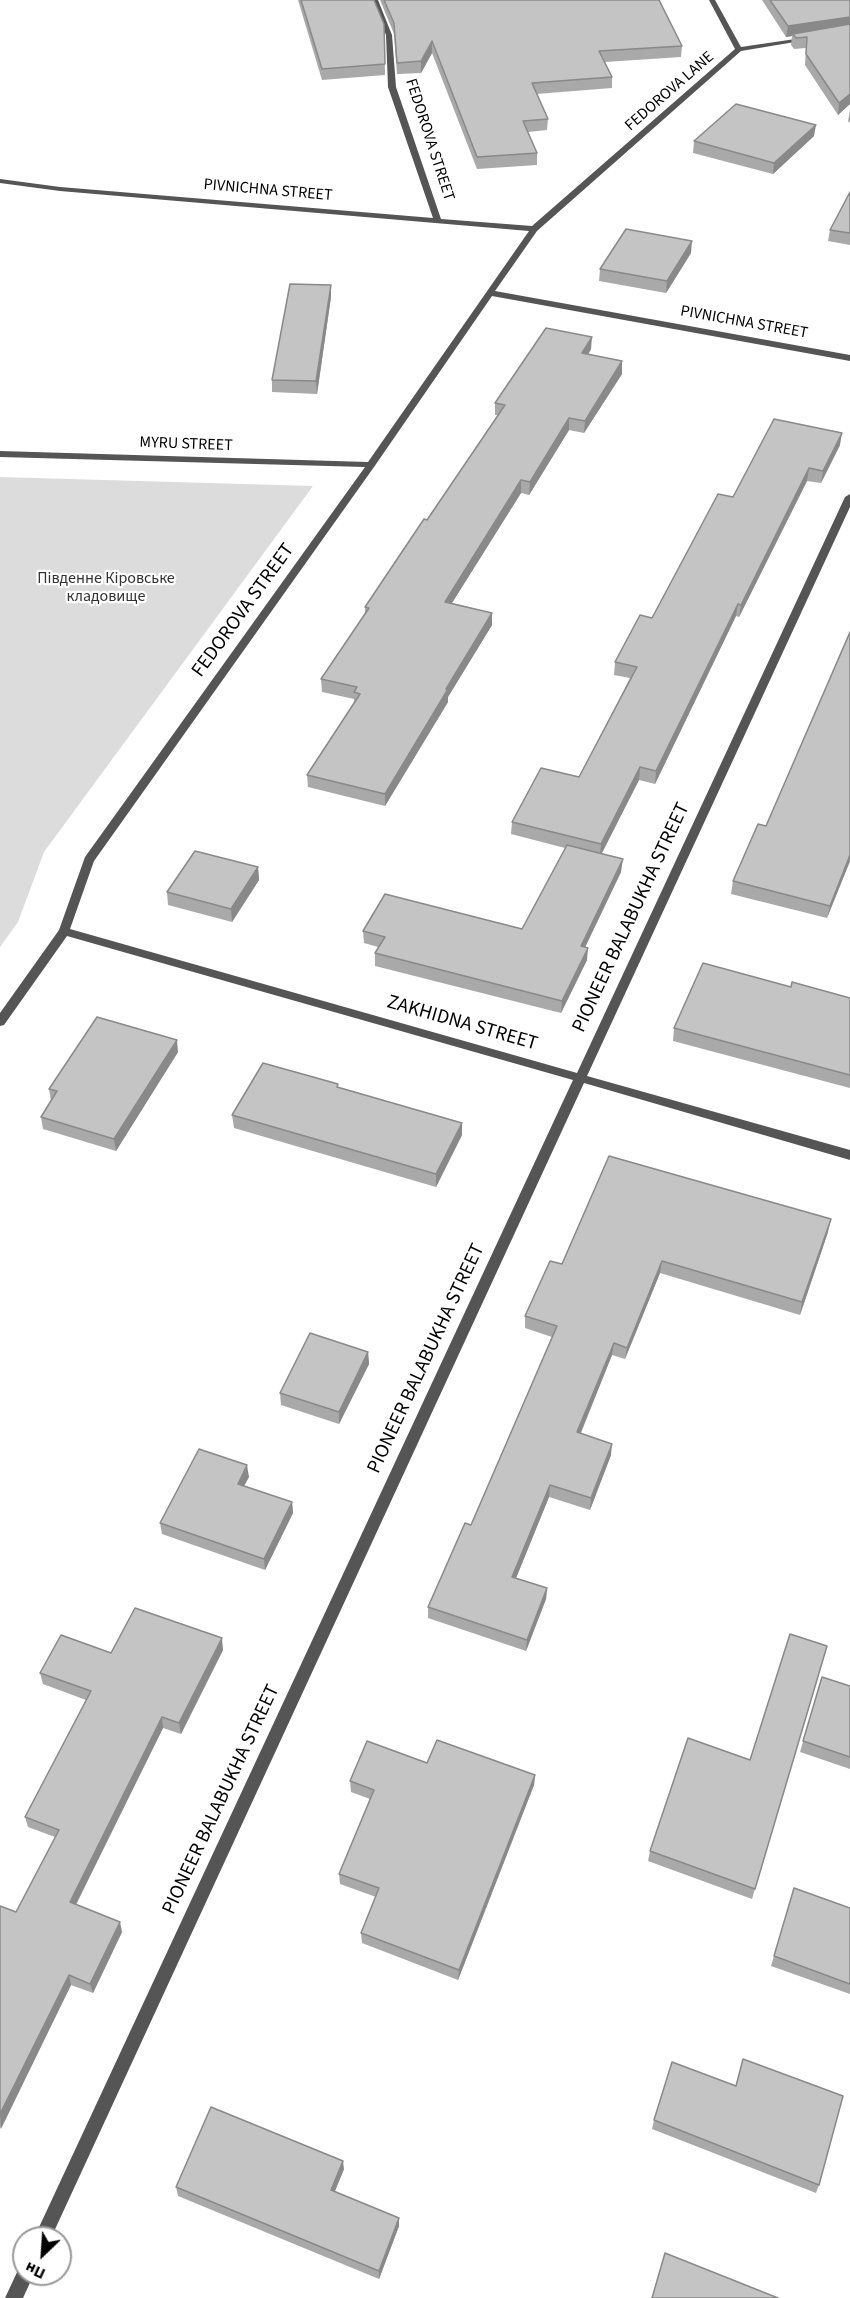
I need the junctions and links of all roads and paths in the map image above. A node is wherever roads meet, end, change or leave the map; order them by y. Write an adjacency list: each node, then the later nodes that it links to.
1 (375, 0): 6 (street, FEDOROVA STREET)
2 (712, 0): 4 (street)
3 (817, 37): 4 (street, FEDOROVA LANE)
4 (739, 49): 7 (street, FEDOROVA LANE)
5 (0, 181): 6 (street, PIVNICHNA STREET)
6 (438, 221): 7 (street, PIVNICHNA STREET)
7 (534, 229): 8 (street, FEDOROVA STREET)
8 (490, 293): 9 (street, PIVNICHNA STREET); 11 (street, FEDOROVA STREET)
9 (850, 358)
10 (0, 454): 11 (street, MYRU STREET)
11 (371, 465): 13 (street, FEDOROVA STREET)
12 (850, 497): 15 (street, PIONEER BALABUKHA STREET)
13 (64, 931): 14 (street, FEDOROVA STREET); 15 (street, ZAKHIDNA STREET)
14 (0, 1022)
15 (581, 1078): 16 (street, ZAKHIDNA STREET); 17 (street, PIONEER BALABUKHA STREET)
16 (850, 1155)
17 (48, 2226)

